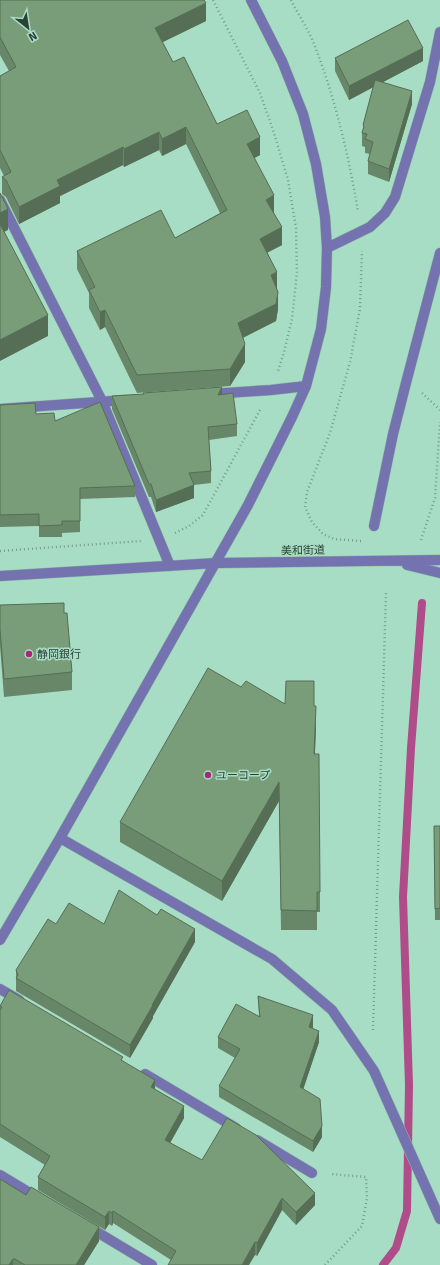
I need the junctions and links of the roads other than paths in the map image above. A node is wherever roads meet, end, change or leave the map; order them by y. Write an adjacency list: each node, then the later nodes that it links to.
1 (251, 0): 4 (street)
2 (440, 32): 4 (street)
3 (0, 200): 9 (street)
4 (328, 248): 6 (street)
5 (440, 253): 11 (street)
6 (306, 386): 7 (street); 14 (street)
7 (201, 395)
8 (132, 399): 9 (street)
9 (102, 401): 10 (street); 15 (street)
10 (0, 409)
11 (374, 526)
12 (440, 560): 13 (street, 美和街道)
13 (391, 561): 14 (street, 美和街道); 16 (street, 美和街道)
14 (216, 563): 15 (street, 美和街道); 18 (street)
15 (170, 566): 17 (street, 美和街道)
16 (440, 573)
17 (0, 576)
18 (60, 838): 19 (street); 26 (street)
19 (0, 940)
20 (0, 989): 21 (street)
21 (27, 1005)
22 (136, 1069): 23 (street)
23 (312, 1173)
24 (0, 1175): 25 (street)
25 (46, 1202)
26 (440, 1219)
27 (79, 1222): 28 (street)
28 (152, 1265)

